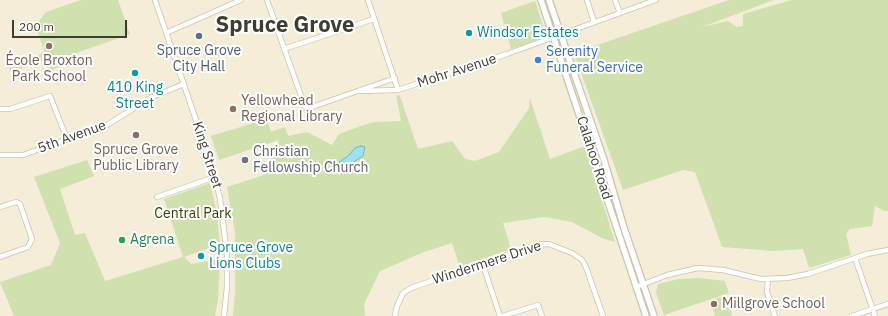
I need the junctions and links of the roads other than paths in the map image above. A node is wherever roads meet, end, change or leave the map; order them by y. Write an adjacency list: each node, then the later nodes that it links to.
1 (155, 0): 13 (street, King Street)
2 (241, 0): 13 (street)
3 (268, 0): 16 (street)
4 (368, 0): 11 (street)
5 (541, 0): 15 (main road, Calahoo Road)
6 (549, 0): 14 (main road, Calahoo Road)
7 (587, 0): 12 (street)
8 (615, 0): 10 (street)
9 (656, 0): 10 (street, Mohr Avenue)
10 (620, 13): 12 (street, Mohr Avenue)
11 (374, 19): 16 (street); 17 (street)
12 (594, 22): 14 (street, Mohr Avenue)
13 (166, 32): 18 (street, King Street)
14 (560, 34): 15 (street, Mohr Avenue); 32 (main road, Calahoo Road)
15 (554, 37): 19 (street, Mohr Avenue); 33 (main road, Calahoo Road)
16 (284, 49): 20 (street, Mohr Avenue)
17 (395, 78): 19 (street); 20 (street, Mohr Avenue)
18 (184, 84): 22 (street, 5th Avenue); 24 (street, King Street)
19 (398, 90): 20 (street, Mohr Avenue)
20 (359, 91)
21 (0, 109): 22 (street)
22 (67, 139): 23 (street, 5th Avenue)
23 (0, 155)
24 (215, 177): 25 (street); 36 (street, King Street)
25 (157, 197)
26 (0, 207): 28 (street)
27 (888, 250): 29 (street)
28 (0, 257)
29 (855, 258): 31 (street); 35 (street)
30 (482, 262): 37 (street, Windermere Drive); 38 (street); 40 (street, Windermere Drive)
31 (768, 279): 32 (street); 43 (street)
32 (643, 284): 33 (street); 42 (main road, Calahoo Road)
33 (636, 286): 41 (main road, Calahoo Road)
34 (888, 304): 35 (street)
35 (872, 309): 44 (street); 45 (street)
36 (224, 316)
37 (395, 316)
38 (502, 316): 39 (street)
39 (542, 316)
40 (603, 316)
41 (646, 316)
42 (654, 316)
43 (775, 316)
44 (852, 316)
45 (875, 316)

